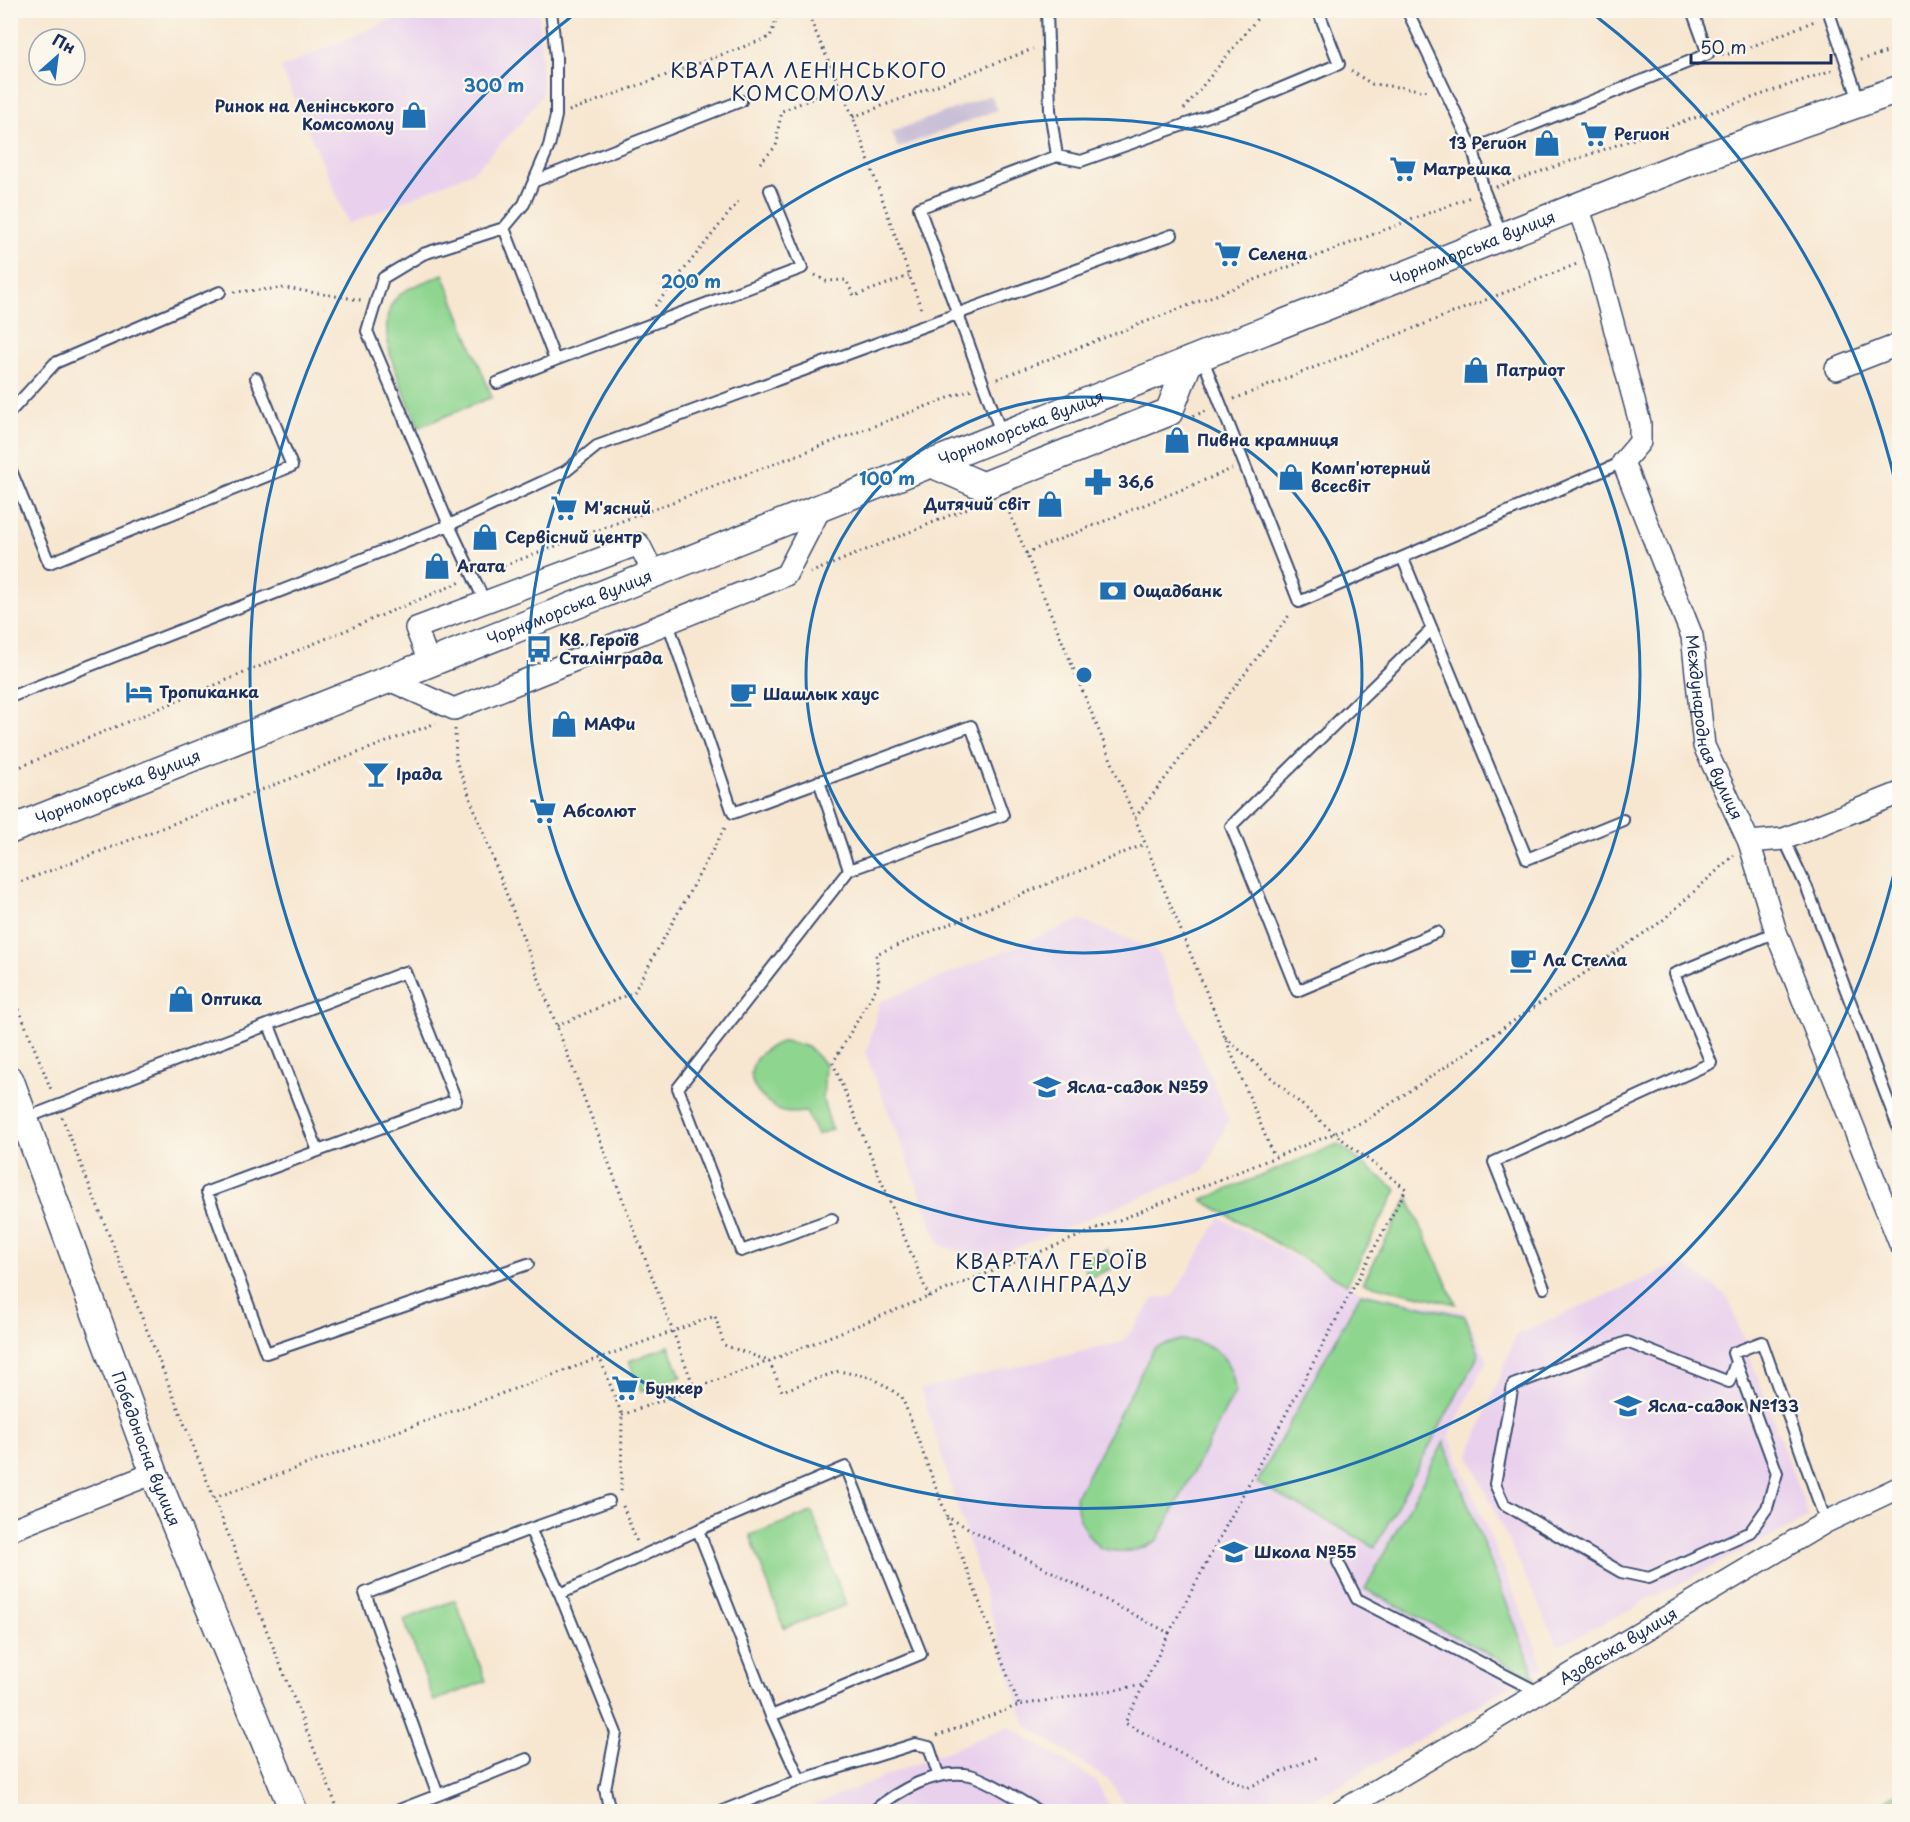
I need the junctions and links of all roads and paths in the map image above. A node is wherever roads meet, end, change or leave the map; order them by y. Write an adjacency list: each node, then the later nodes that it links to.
1 (551, 10): 20 (lane)
2 (780, 10): 20 (path)
3 (806, 10): 15 (path)
4 (1047, 10): 10 (lane)
5 (1264, 10): 22 (path)
6 (1318, 10): 13 (lane)
7 (1407, 10): 17 (lane)
8 (1692, 10): 12 (lane)
9 (1829, 13): 12 (path); 14 (lane)
10 (1048, 43): 21 (path); 24 (lane)
11 (1899, 48): 14 (path)
12 (1708, 54): 23 (lane)
13 (1339, 64): 17 (path); 22 (lane)
14 (1849, 64): 19 (lane); 28 (path)
15 (840, 87): 21 (path); 25 (path)
16 (1899, 89): 19 (street, Чорноморська вулиця)
17 (1446, 92): 23 (lane)
18 (741, 101): 26 (lane)
19 (1861, 103): 30 (street, Чорноморська вулиця)
20 (556, 116): 26 (lane)
21 (852, 117): 35 (path)
22 (1166, 131): 24 (lane)
23 (1473, 149): 28 (lane)
24 (1057, 156): 38 (lane)
25 (760, 163)
26 (535, 181): 31 (lane)
27 (770, 189): 34 (lane)
28 (1484, 191): 33 (lane); 47 (path)
29 (738, 202): 40 (path)
30 (1578, 207): 33 (street, Чорноморська вулиця); 50 (street)
31 (504, 228): 37 (lane); 43 (lane)
32 (1172, 235): 38 (lane)
33 (1503, 236): 42 (street, Чорноморська вулиця)
34 (802, 268): 35 (path); 40 (lane)
35 (909, 276): 39 (path)
36 (220, 292): 37 (path); 48 (lane)
37 (376, 303): 56 (lane)
38 (958, 314): 39 (lane); 47 (lane)
39 (927, 324): 56 (lane)
40 (636, 330): 43 (lane)
41 (1899, 344): 44 (street)
42 (1196, 359): 49 (street, Чорноморська вулиця); 51 (street); 52 (lane)
43 (555, 360): 46 (lane)
44 (1836, 369)
45 (256, 378): 53 (lane)
46 (497, 383)
47 (983, 385): 49 (lane); 60 (path)
48 (10, 412)
49 (1002, 435): 51 (street, Чорноморська вулиця)
50 (1623, 462): 58 (lane); 77 (street, Мєждународная вулиця)
51 (930, 463): 55 (street, Чорноморська вулиця)
52 (1244, 464): 57 (path); 62 (lane)
53 (10, 468)
54 (1002, 495): 57 (path)
55 (820, 507): 59 (street, Чорноморська вулиця); 63 (street)
56 (449, 525): 60 (lane); 67 (lane)
57 (1026, 554): 73 (path)
58 (1402, 559): 62 (lane); 64 (lane)
59 (654, 574): 61 (street); 65 (street, Чорноморська вулиця)
60 (474, 577): 61 (lane); 69 (path)
61 (486, 602): 65 (street)
62 (1299, 602): 73 (path)
63 (668, 623): 68 (street); 72 (lane)
64 (1432, 630): 74 (lane); 80 (lane)
65 (429, 662): 66 (street, Чорноморська вулиця)
66 (387, 679): 68 (street); 75 (street, Чорноморська вулиця)
67 (10, 697)
68 (454, 709): 84 (path)
69 (10, 771)
70 (819, 782): 72 (lane); 79 (lane); 79 (lane)
71 (1899, 794): 76 (street)
72 (733, 813): 84 (path)
73 (1134, 818): 78 (path)
74 (1623, 820)
75 (10, 830)
76 (1784, 839): 77 (street); 89 (lane)
77 (1749, 842): 81 (street, Мєждународная вулиця); 90 (path)
78 (1145, 844): 85 (path); 97 (path)
79 (849, 870): 93 (lane)
80 (1437, 932)
81 (1776, 932): 94 (street, Мєждународная вулиця); 96 (lane)
82 (10, 987): 87 (path)
83 (268, 1025): 87 (lane); 91 (lane); 91 (lane)
84 (557, 1026): 98 (path)
85 (1224, 1036): 90 (path); 92 (path)
86 (10, 1080): 88 (street, Победоносна вулиця)
87 (57, 1106): 88 (lane); 106 (path)
88 (25, 1118): 104 (street, Победоносна вулиця)
89 (1899, 1132)
90 (1334, 1133): 92 (path); 116 (path)
91 (318, 1151): 95 (lane)
92 (1274, 1157): 97 (path)
93 (832, 1219)
94 (1899, 1244)
95 (528, 1264)
96 (1544, 1288)
97 (929, 1297): 100 (path)
98 (672, 1329): 99 (path); 100 (path); 102 (path)
99 (599, 1356): 103 (path); 106 (path)
100 (768, 1361): 102 (path); 108 (path)
101 (1736, 1362): 101 (lane); 109 (lane)
102 (694, 1387): 103 (path)
103 (622, 1415): 113 (path)
104 (154, 1473): 111 (street); 127 (street, Победоносна вулиця)
105 (1899, 1487): 109 (street, Азовська вулиця)
106 (214, 1498): 128 (path)
107 (609, 1501): 110 (lane)
108 (947, 1516): 116 (path); 119 (path)
109 (1826, 1522): 118 (street, Азовська вулиця)
110 (530, 1529): 115 (lane); 126 (lane)
111 (10, 1530)
112 (698, 1530): 113 (lane); 120 (lane); 120 (lane)
113 (642, 1556): 115 (lane)
114 (1338, 1562): 118 (lane)
115 (560, 1594): 130 (lane)
116 (1169, 1633): 117 (path)
117 (1144, 1685): 119 (path); 122 (path)
118 (1538, 1692): 134 (street, Азовська вулиця)
119 (1019, 1705): 121 (path)
120 (771, 1716): 125 (lane)
121 (915, 1744): 124 (lane); 125 (lane)
122 (1317, 1757)
123 (528, 1759): 126 (lane)
124 (938, 1774): 132 (lane); 133 (lane)
125 (800, 1780): 131 (lane)
126 (438, 1795): 129 (lane)
127 (294, 1812)
128 (339, 1812)
129 (394, 1812)
130 (610, 1812)
131 (720, 1812)
132 (872, 1812)
133 (1040, 1812)
134 (1340, 1812)

